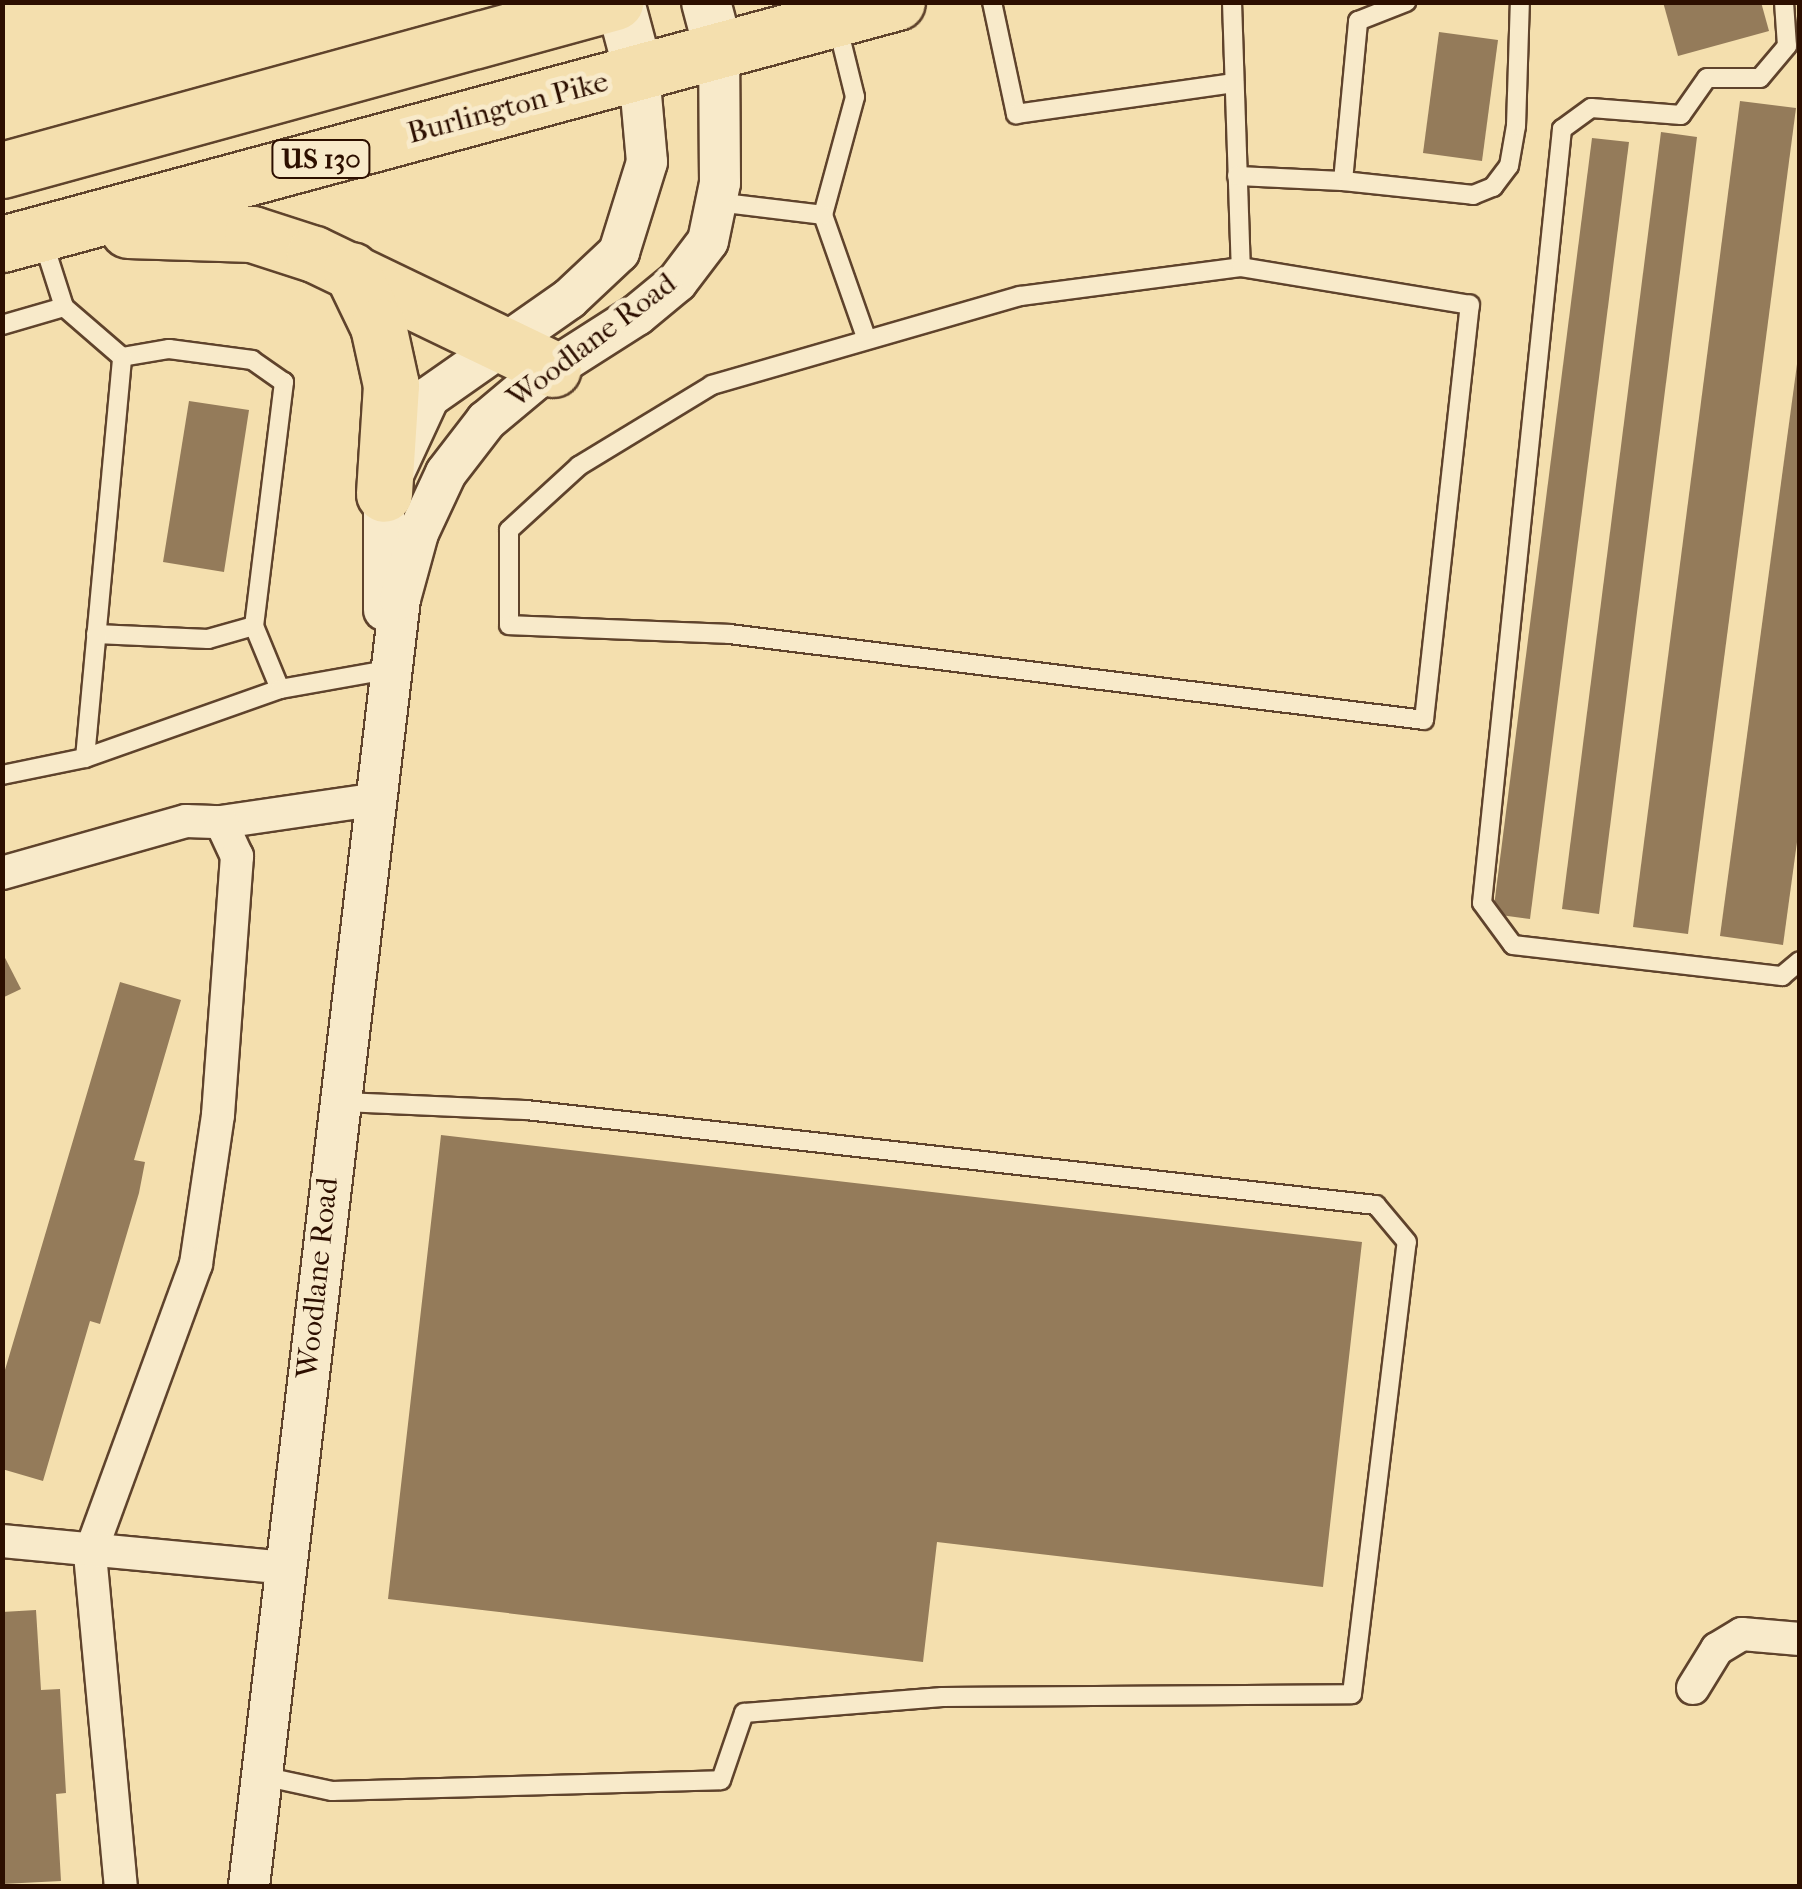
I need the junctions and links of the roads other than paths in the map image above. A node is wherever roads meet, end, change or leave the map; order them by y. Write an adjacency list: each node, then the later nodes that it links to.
1 (617, 2): 10 (main road); 12 (highway, US 130)
2 (896, 2): 8 (highway, Burlington Pike / US 130)
3 (992, 2): 11 (lane)
4 (1232, 2): 11 (lane)
5 (1406, 2): 14 (lane)
6 (1520, 2): 14 (lane)
7 (1784, 2): 36 (lane)
8 (836, 19): 9 (highway, Burlington Pike / US 130); 16 (lane)
9 (712, 27): 10 (highway, Burlington Pike / US 130); 15 (street, Woodlane Road)
10 (639, 73): 17 (highway, Burlington Pike / US 130); 23 (street, Woodlane Road)
11 (1234, 83): 13 (lane)
12 (2, 170)
13 (1238, 176): 14 (lane); 18 (lane)
14 (1342, 181)
15 (716, 202): 16 (lane); 25 (street, Woodlane Road)
16 (823, 215): 22 (lane)
17 (22, 239): 19 (highway); 20 (lane)
18 (1241, 268): 22 (lane); 22 (lane)
19 (352, 270): 23 (highway); 26 (highway)
20 (64, 307): 21 (lane); 24 (lane)
21 (2, 325)
22 (866, 338)
23 (505, 344): 25 (highway); 26 (street, Woodlane Road)
24 (122, 358): 27 (lane); 28 (lane)
25 (554, 369): 29 (street, Woodlane Road)
26 (384, 494): 29 (street, Woodlane Road)
27 (254, 626): 28 (lane); 30 (lane)
28 (96, 634): 31 (lane)
29 (387, 670): 30 (lane); 33 (street, Woodlane Road)
30 (280, 690): 31 (lane)
31 (85, 758): 32 (lane)
32 (2, 775)
33 (372, 800): 34 (street); 37 (street, Woodlane Road)
34 (221, 822): 35 (street); 39 (street)
35 (2, 873)
36 (1800, 961)
37 (338, 1102): 40 (street, Woodlane Road); 43 (lane)
38 (2, 1541): 39 (street)
39 (90, 1554): 40 (street); 44 (street)
40 (286, 1568): 43 (street, Woodlane Road)
41 (1800, 1639): 42 (street)
42 (1693, 1688)
43 (262, 1776): 45 (street, Woodlane Road)
44 (121, 1886)
45 (249, 1886)

